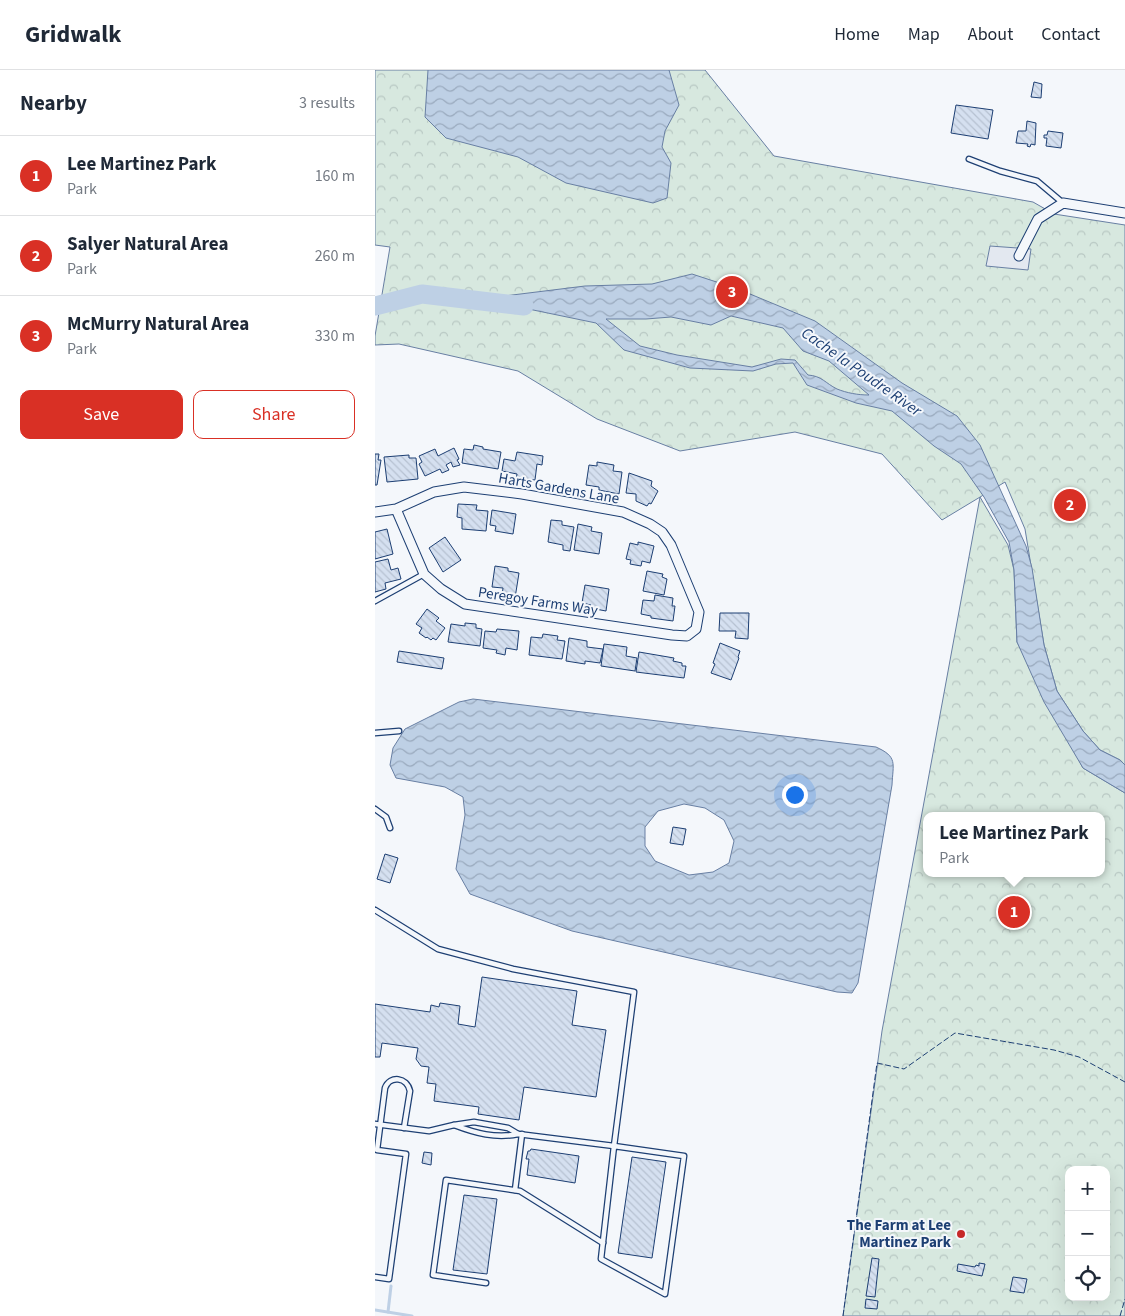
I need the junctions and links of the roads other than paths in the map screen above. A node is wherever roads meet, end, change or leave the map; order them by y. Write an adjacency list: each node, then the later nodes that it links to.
1 (969, 158): 2 (lane)
2 (1063, 203): 3 (street); 4 (street)
3 (1125, 214)
4 (1019, 256)
5 (396, 509): 6 (street, Harts Gardens Lane); 7 (street, Peregoy Farms Way); 9 (street, Harts Gardens Lane)
6 (375, 512)
7 (424, 574): 8 (lane); 9 (street, Peregoy Farms Way)
8 (375, 601)
9 (696, 629)
10 (399, 731): 11 (lane)
11 (375, 733)
12 (375, 809): 13 (lane)
13 (390, 828)
14 (375, 910): 19 (lane)
15 (378, 1125): 17 (lane); 17 (lane); 22 (lane)
16 (454, 1125): 17 (lane); 18 (lane); 18 (lane)
17 (404, 1128)
18 (520, 1134): 19 (lane); 20 (lane)
19 (614, 1146): 21 (lane); 21 (lane)
20 (515, 1190): 21 (lane); 23 (lane)
21 (603, 1243)
22 (375, 1277)
23 (486, 1283)

